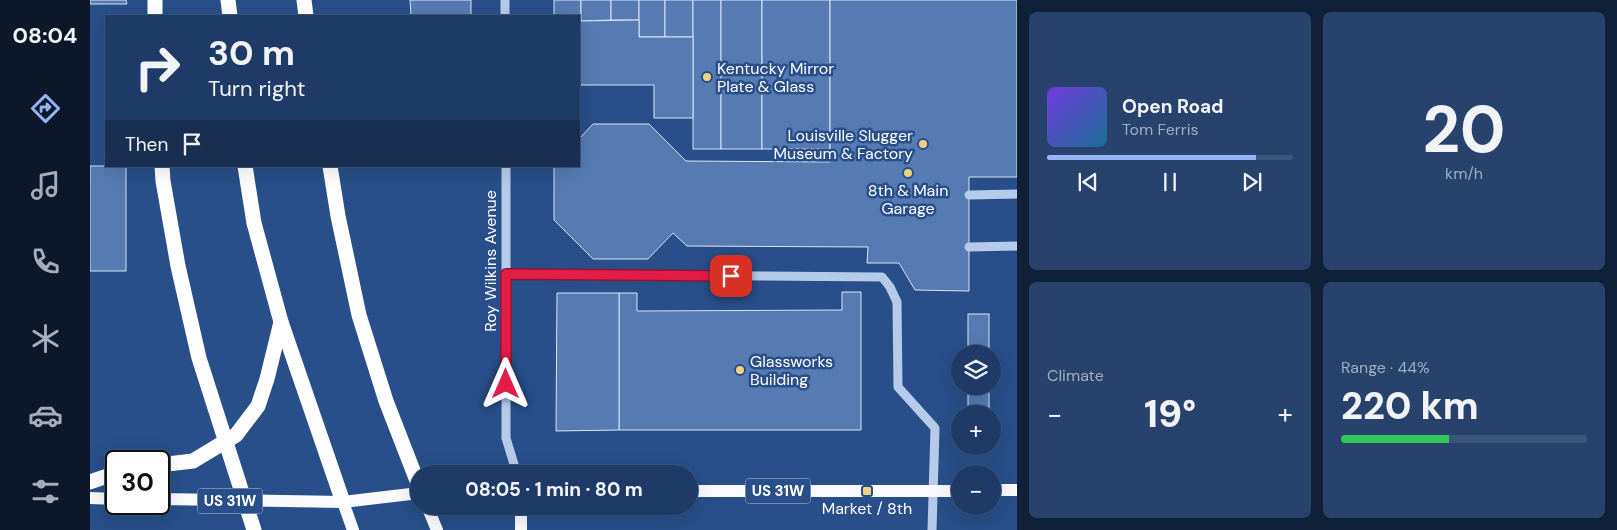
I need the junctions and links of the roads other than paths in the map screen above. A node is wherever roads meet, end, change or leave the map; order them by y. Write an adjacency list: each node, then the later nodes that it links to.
1 (155, 0): 5 (highway)
2 (228, 0): 6 (highway)
3 (304, 0): 7 (highway)
4 (505, 0): 8 (street)
5 (155, 15)
6 (230, 15)
7 (306, 15)
8 (505, 15)
9 (162, 167): 36 (highway, bridge)
10 (246, 167): 18 (highway)
11 (330, 167): 20 (highway)
12 (506, 167): 17 (street, Roy Wilkins Avenue)
13 (1017, 194): 14 (street)
14 (969, 195)
15 (1017, 246): 16 (street)
16 (969, 247)
17 (506, 274): 21 (street, Roy Wilkins Avenue); 27 (street)
18 (281, 322): 19 (highway); 33 (highway)
19 (170, 464)
20 (411, 465)
21 (514, 465)
22 (105, 477): 23 (highway)
23 (90, 482)
24 (1001, 490): 25 (main road)
25 (1017, 490)
26 (698, 491): 27 (main road, US 31W)
27 (932, 491): 28 (main road, US 31W); 40 (street)
28 (951, 491)
29 (410, 494): 33 (main road, US 31W)
30 (90, 498): 31 (main road)
31 (105, 498)
32 (170, 499): 33 (main road, US 31W)
33 (343, 502): 37 (main road)
34 (431, 515): 38 (main road)
35 (521, 515): 39 (main road)
36 (254, 530)
37 (353, 530)
38 (437, 530)
39 (521, 530)
40 (932, 530)

